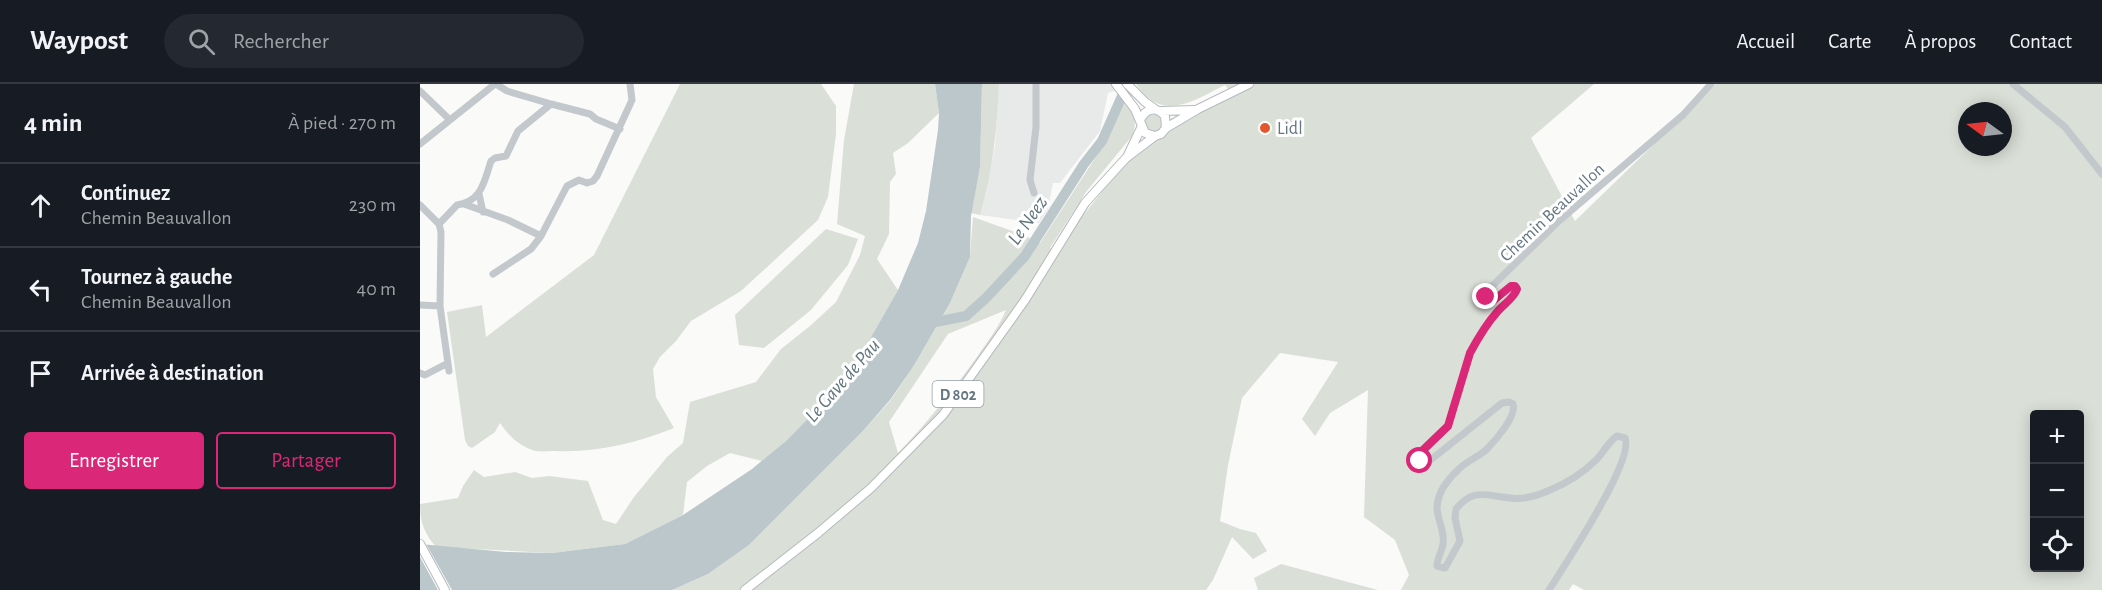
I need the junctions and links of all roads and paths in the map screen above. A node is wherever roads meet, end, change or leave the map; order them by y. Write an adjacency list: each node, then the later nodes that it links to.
1 (496, 84): 11 (street); 14 (street)
2 (630, 84): 17 (street)
3 (1036, 84): 22 (street)
4 (1127, 84): 10 (main road)
5 (1249, 84): 12 (main road)
6 (1711, 84): 38 (street, Chemin Beauvallon)
7 (2013, 84): 21 (street)
8 (1117, 85): 10 (main road)
9 (420, 91): 14 (street)
10 (1132, 96): 13 (main road); 15 (main road)
11 (551, 104): 17 (street); 23 (street)
12 (1198, 109): 13 (main road); 16 (main road)
13 (1158, 110): 15 (main road); 16 (main road)
14 (450, 120): 19 (street)
15 (1141, 124): 18 (main road); 20 (main road, D 802)
16 (1166, 128): 18 (main road)
17 (620, 129): 28 (street)
18 (1155, 136): 20 (main road, D 802)
19 (420, 144)
20 (1126, 158): 37 (main road, D 802)
21 (2102, 174)
22 (1034, 193)
23 (479, 194): 24 (street); 26 (street)
24 (464, 204): 26 (street); 27 (street)
25 (420, 205): 27 (street)
26 (486, 213): 28 (street)
27 (439, 224): 31 (street)
28 (541, 236): 29 (street)
29 (493, 274)
30 (420, 304): 31 (street)
31 (440, 306): 32 (street)
32 (448, 363): 33 (street); 34 (street)
33 (449, 371)
34 (420, 373)
35 (420, 544): 36 (main road)
36 (445, 590)
37 (745, 590)
38 (1549, 590)

